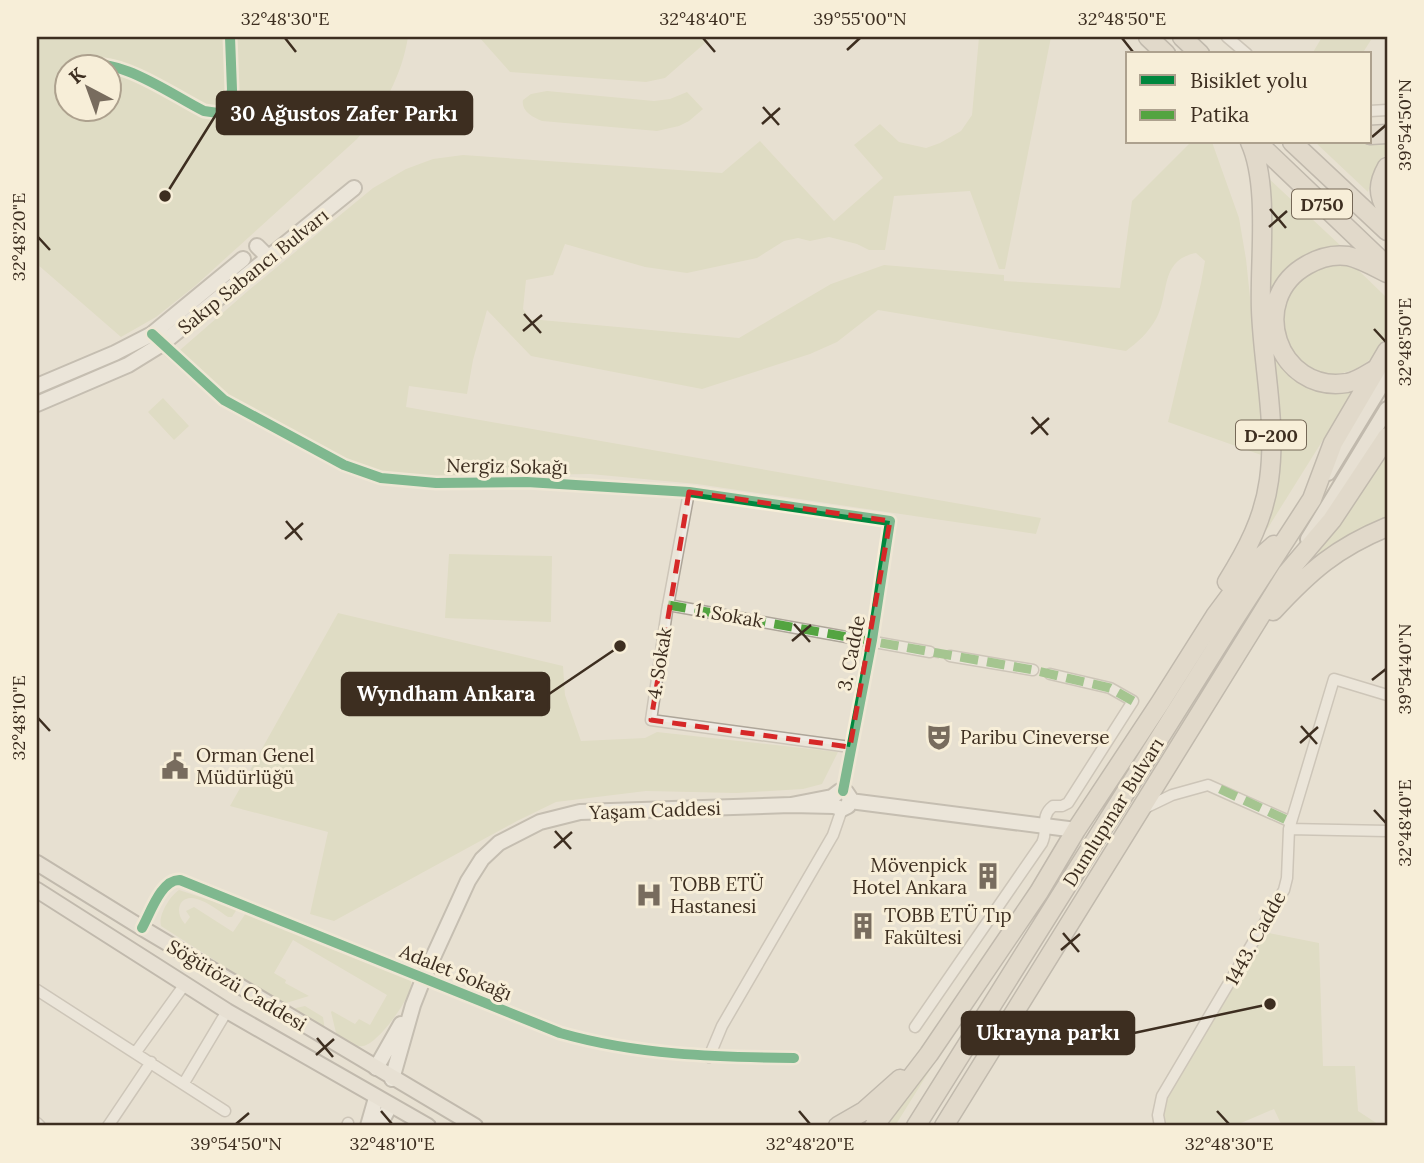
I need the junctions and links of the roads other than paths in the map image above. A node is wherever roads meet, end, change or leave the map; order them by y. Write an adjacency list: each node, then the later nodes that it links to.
1 (1148, 37): 4 (highway)
2 (1182, 37): 5 (highway)
3 (1227, 37): 6 (street)
4 (1164, 52)
5 (1198, 52)
6 (1245, 52)
7 (1251, 144): 39 (highway, D-200)
8 (1259, 144): 17 (highway, D750)
9 (1294, 144): 13 (highway)
10 (1387, 167): 12 (highway)
11 (354, 188): 15 (street, Sakıp Sabancı Bulvarı)
12 (1387, 210)
13 (1387, 231)
14 (257, 246): 15 (street)
15 (269, 258): 19 (street, Sakıp Sabancı Bulvarı)
16 (243, 259): 19 (street, Sakıp Sabancı Bulvarı)
17 (1387, 266)
18 (1387, 273): 21 (highway)
19 (157, 339): 22 (street, Sakıp Sabancı Bulvarı); 23 (street, Sakıp Sabancı Bulvarı); 26 (street, Nergiz Sokağı)
20 (1387, 351): 21 (highway, Dumlupınar Bulvarı)
21 (1382, 372): 29 (highway, Dumlupınar Bulvarı)
22 (37, 386)
23 (37, 404)
24 (1387, 409): 30 (main road)
25 (1387, 437): 30 (highway, Dumlupınar Bulvarı)
26 (689, 492): 27 (street, Nergiz Sokağı); 31 (street, 4. Sokak)
27 (890, 521): 33 (street, 3. Cadde)
28 (1387, 527): 32 (highway)
29 (1292, 529): 39 (highway); 62 (highway, Dumlupınar Bulvarı)
30 (1287, 573): 32 (highway, Dumlupınar Bulvarı)
31 (668, 605): 33 (street, 1. Sokak); 40 (street, 4. Sokak)
32 (1246, 638): 42 (highway, Dumlupınar Bulvarı)
33 (872, 640): 34 (street, 1. Sokak); 40 (street, 3. Cadde)
34 (930, 652)
35 (950, 656): 36 (street)
36 (1033, 670)
37 (1051, 674): 43 (street)
38 (1387, 695): 44 (street, 1443. Cadde)
39 (1160, 703): 45 (highway)
40 (850, 747): 41 (street, 3. Cadde)
41 (840, 801): 43 (street, Yaşam Caddesi); 51 (street, Yaşam Caddesi); 59 (street, 3. Cadde)
42 (1139, 811): 44 (street); 66 (highway, Dumlupınar Bulvarı)
43 (1044, 826): 45 (street, Yaşam Caddesi); 56 (street)
44 (1290, 826): 46 (street); 80 (street, 1443. Cadde)
45 (1076, 830): 49 (highway)
46 (1387, 831)
47 (37, 863): 50 (main road, Söğütözü Caddesi)
48 (37, 890): 52 (main road, Söğütözü Caddesi)
49 (1039, 892): 58 (highway); 62 (highway)
50 (142, 928): 51 (street, Adalet Sokağı); 63 (main road, Söğütözü Caddesi)
51 (424, 977): 54 (street, Yaşam Caddesi); 59 (street, Adalet Sokağı)
52 (185, 984): 55 (main road, Söğütözü Caddesi); 57 (street)
53 (37, 989): 57 (street)
54 (413, 1005): 63 (street, Yaşam Caddesi); 64 (street, Yaşam Caddesi)
55 (227, 1011): 65 (street); 67 (main road, Söğütözü Caddesi)
56 (915, 1027)
57 (136, 1052): 61 (street)
58 (929, 1054): 75 (highway); 76 (highway)
59 (709, 1057): 60 (street, Adalet Sokağı)
60 (794, 1058)
61 (151, 1062): 65 (street); 70 (street)
62 (955, 1064): 77 (highway, Dumlupınar Bulvarı)
63 (376, 1068): 64 (main road, Söğütözü Caddesi); 67 (main road)
64 (392, 1079): 68 (main road); 74 (main road, Söğütözü Caddesi)
65 (184, 1083): 69 (street)
66 (969, 1086): 78 (highway, Dumlupınar Bulvarı); 79 (highway, Dumlupınar Bulvarı)
67 (376, 1098): 68 (main road, Söğütözü Caddesi); 71 (street)
68 (390, 1106): 72 (street); 73 (main road, Söğütözü Caddesi)
69 (225, 1111)
70 (108, 1126)
71 (369, 1126)
72 (379, 1126)
73 (428, 1126)
74 (475, 1126)
75 (838, 1126)
76 (874, 1126)
77 (916, 1126)
78 (944, 1126)
79 (957, 1126)
80 (1160, 1126)

